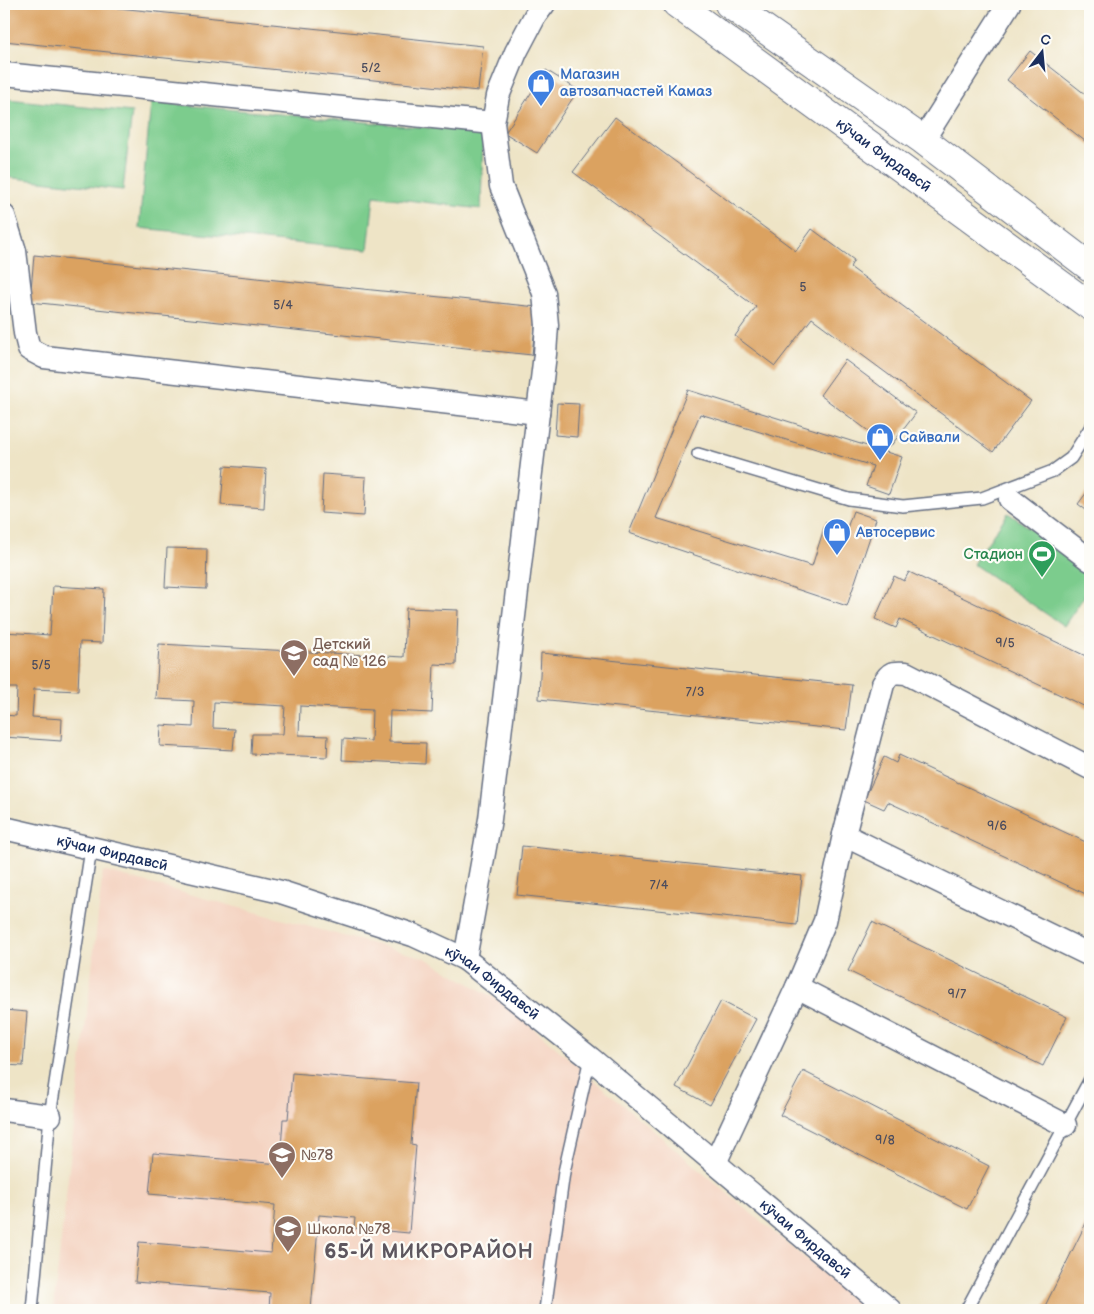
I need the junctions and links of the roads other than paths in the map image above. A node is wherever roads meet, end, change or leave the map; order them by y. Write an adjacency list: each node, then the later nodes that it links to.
1 (544, 4): 8 (street)
2 (677, 4): 6 (street, кӯчаи Фирдавсӣ)
3 (729, 4): 5 (street)
4 (1009, 4): 9 (street)
5 (752, 21): 6 (street); 9 (street)
6 (731, 43): 12 (street, кӯчаи Фирдавсӣ)
7 (4, 74): 8 (street)
8 (493, 123): 13 (street)
9 (923, 140): 11 (street)
10 (4, 216): 13 (street)
11 (1090, 267)
12 (1090, 306)
13 (538, 413): 23 (street)
14 (1090, 428): 15 (lane)
15 (698, 454)
16 (1010, 499): 17 (street)
17 (1090, 560)
18 (1090, 768): 20 (street)
19 (4, 828): 21 (street, кӯчаи Фирдавсӣ)
20 (844, 836): 22 (street); 24 (street)
21 (91, 849): 23 (street, кӯчаи Фирдавсӣ); 28 (lane)
22 (1090, 955)
23 (465, 958): 25 (street, кӯчаи Фирдавсӣ)
24 (797, 988): 29 (street); 30 (street)
25 (590, 1058): 30 (street, кӯчаи Фирдавсӣ); 32 (lane)
26 (1090, 1079): 29 (lane)
27 (4, 1110): 28 (street)
28 (50, 1116): 31 (lane)
29 (1065, 1125): 34 (lane)
30 (715, 1163): 33 (street, кӯчаи Фирдавсӣ)
31 (32, 1310)
32 (545, 1310)
33 (890, 1310)
34 (966, 1310)

